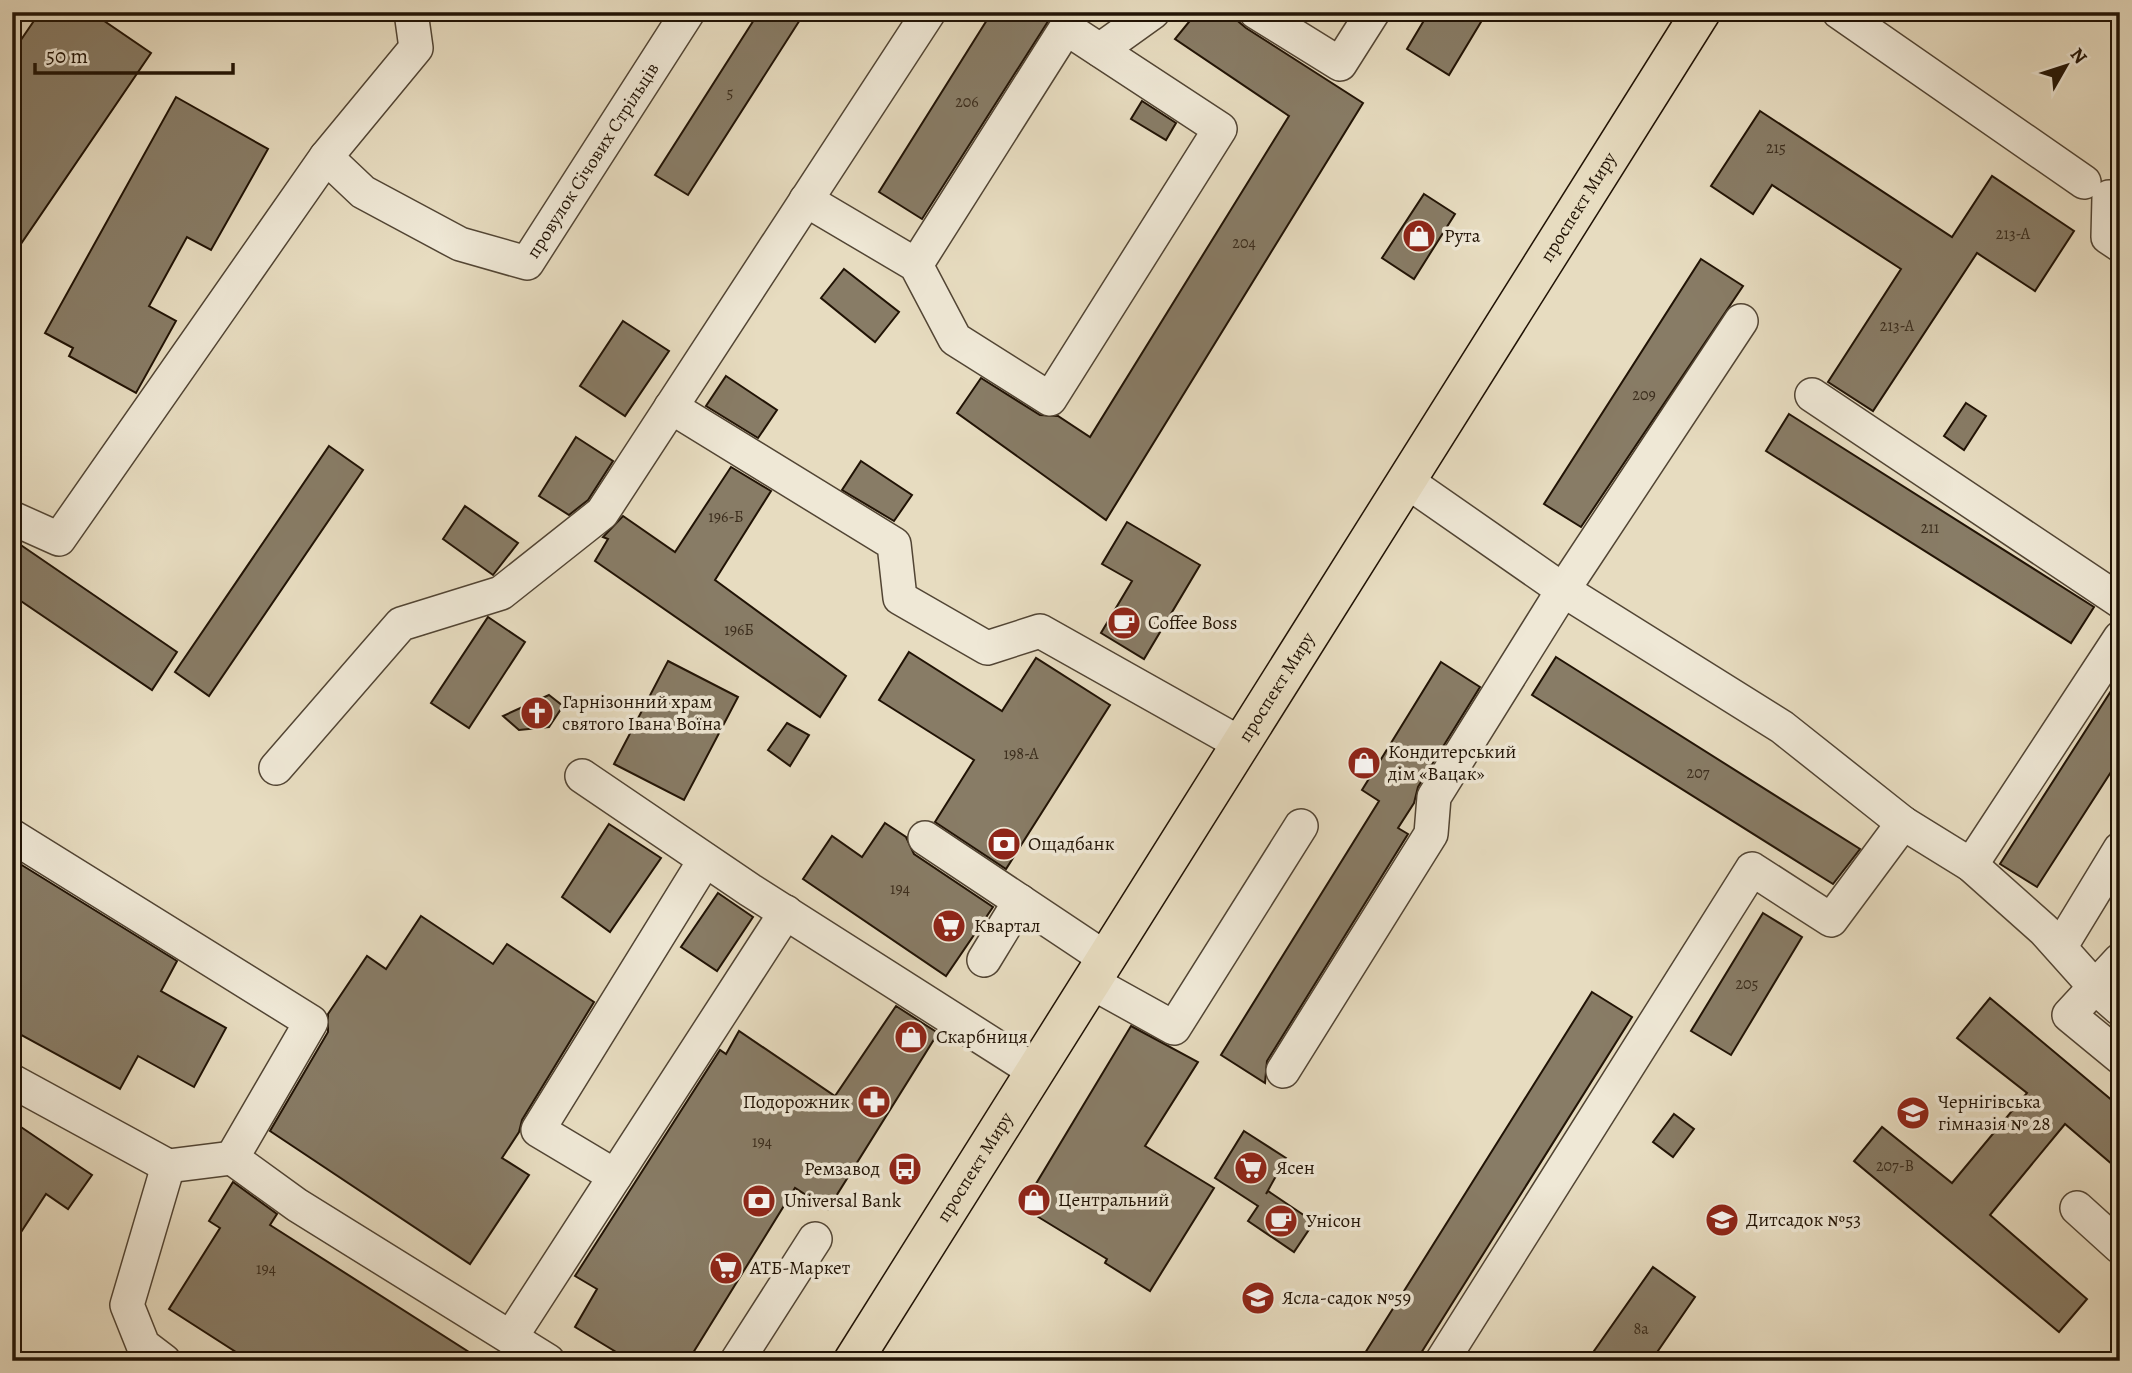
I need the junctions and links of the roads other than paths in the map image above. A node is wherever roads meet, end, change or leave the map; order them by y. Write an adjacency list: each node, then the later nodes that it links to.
1 (411, 12): 10 (street)
2 (688, 12): 10 (street, провулок Січових Стрільців)
3 (929, 12): 11 (street)
4 (1153, 12): 9 (street)
5 (1256, 12): 6 (street)
6 (1373, 12)
7 (1701, 12): 17 (main road, проспект Миру)
8 (1839, 12): 12 (street)
9 (1100, 50): 13 (street); 13 (street)
10 (326, 157): 18 (street)
11 (806, 200): 13 (street); 16 (street)
12 (2120, 244)
13 (916, 265)
14 (1741, 321): 19 (street)
15 (1812, 395): 20 (street)
16 (671, 407): 22 (street); 23 (street)
17 (1405, 480): 19 (street); 22 (main road, проспект Миру)
18 (12, 518)
19 (1563, 590): 25 (street); 40 (street)
20 (2120, 601)
21 (2120, 638): 31 (street)
22 (1241, 744): 37 (main road, проспект Миру)
23 (276, 768)
24 (582, 776): 30 (street)
25 (1903, 822): 31 (street); 54 (street)
26 (1301, 826): 37 (street)
27 (12, 836): 43 (street)
28 (925, 838): 32 (street)
29 (2120, 849): 34 (street)
30 (705, 860): 33 (street); 45 (street)
31 (1971, 865): 34 (street)
32 (1020, 901): 35 (street); 37 (street)
33 (786, 912): 41 (street); 45 (street)
34 (2061, 946): 38 (street)
35 (984, 960)
36 (2120, 960): 38 (street)
37 (1098, 970): 41 (main road, проспект Миру)
38 (2108, 999): 39 (street)
39 (2120, 1057)
40 (1283, 1071)
41 (1036, 1072): 53 (main road, проспект Миру)
42 (12, 1082): 44 (street)
43 (232, 1158): 44 (street); 49 (street)
44 (168, 1166): 50 (street)
45 (615, 1176): 49 (street)
46 (2077, 1208): 48 (street)
47 (815, 1240): 52 (street)
48 (2120, 1247)
49 (511, 1337): 51 (street)
50 (164, 1361)
51 (548, 1361)
52 (737, 1361)
53 (853, 1361)
54 (1442, 1361)

